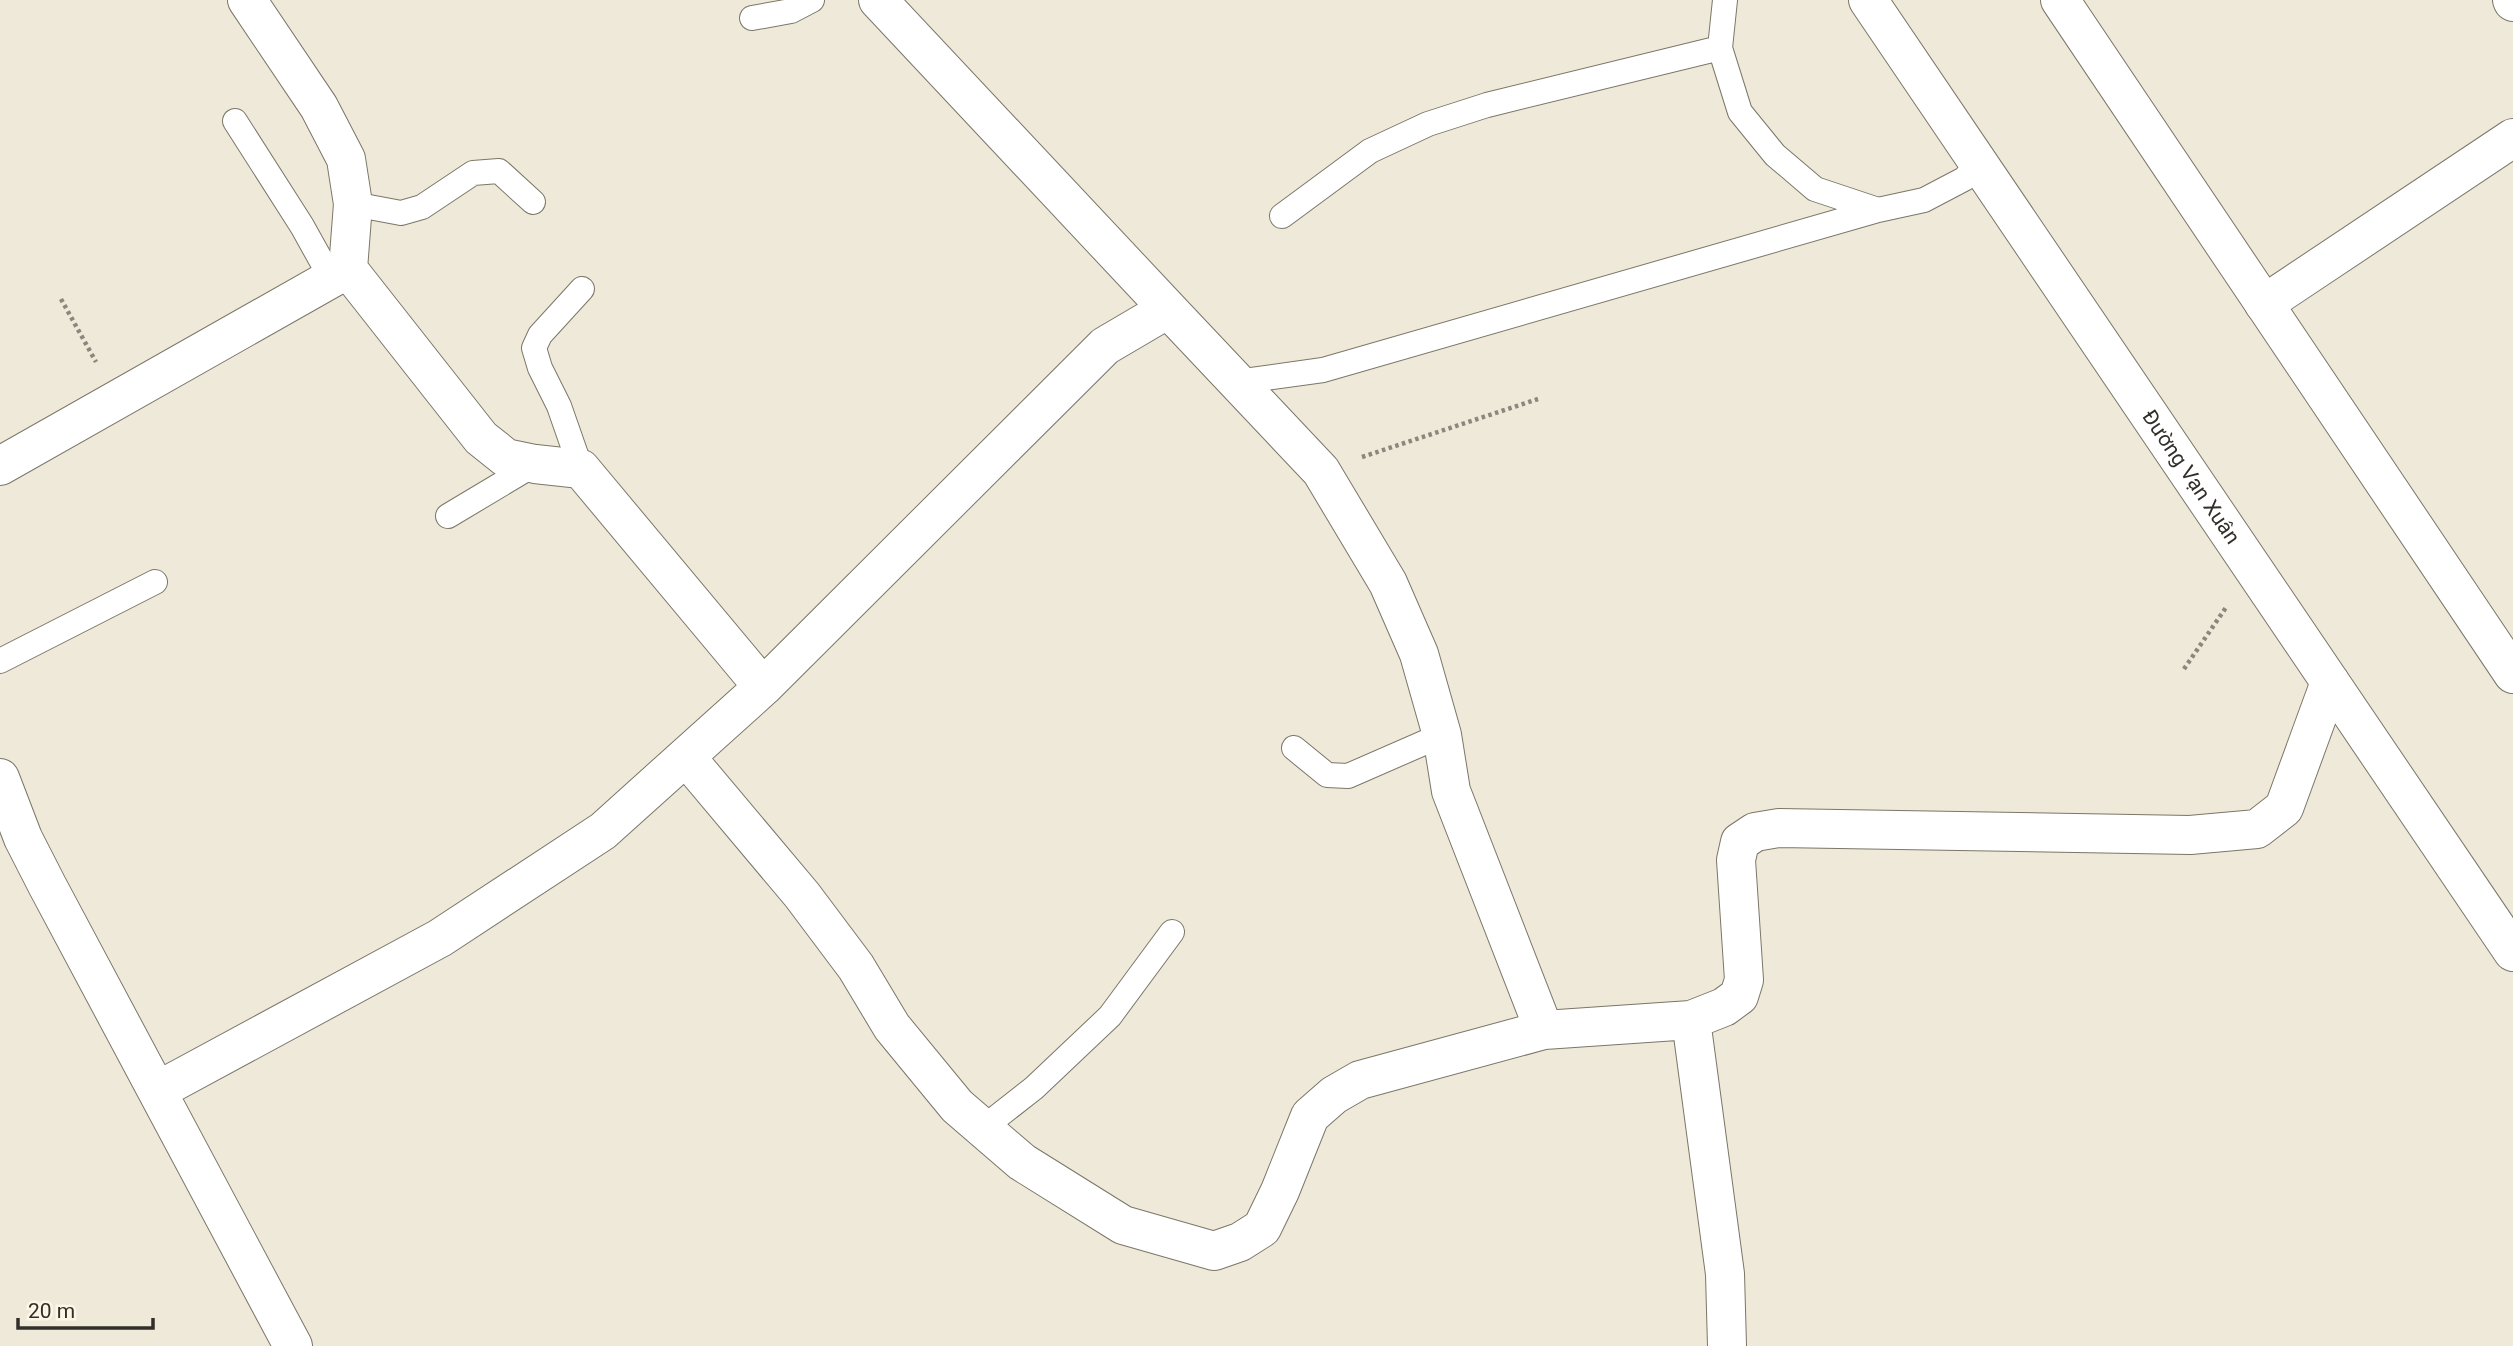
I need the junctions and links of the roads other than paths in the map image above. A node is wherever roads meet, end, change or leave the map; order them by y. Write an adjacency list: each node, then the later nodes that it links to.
1 (247, 0): 13 (street)
2 (812, 0): 7 (lane)
3 (878, 0): 19 (street)
4 (1725, 0): 8 (lane)
5 (1868, 0): 11 (street, Đường Vạn Xuân)
6 (2060, 0): 18 (street)
7 (751, 18)
8 (1720, 48): 14 (lane); 15 (lane)
9 (235, 121): 16 (lane)
10 (2513, 138): 18 (street)
11 (1979, 164): 14 (lane); 28 (street, Đường Vạn Xuân)
12 (533, 202): 13 (lane)
13 (353, 204): 16 (street)
14 (1878, 210): 20 (lane)
15 (1282, 216)
16 (340, 274): 21 (street); 22 (street)
17 (582, 289): 23 (lane)
18 (2264, 304): 27 (street)
19 (1168, 309): 20 (street); 29 (street)
20 (1237, 382): 30 (street)
21 (536, 464): 23 (street); 24 (lane)
22 (0, 466)
23 (581, 469): 29 (street)
24 (448, 516)
25 (155, 582): 26 (lane)
26 (0, 661)
27 (2513, 674)
28 (2330, 682): 35 (street, Đường Vạn Xuân); 36 (street)
29 (763, 687): 32 (street)
30 (1442, 735): 31 (lane); 37 (street)
31 (1294, 748)
32 (686, 757): 38 (street); 39 (street)
33 (0, 778): 38 (street)
34 (1172, 932): 39 (lane)
35 (2513, 952)
36 (1691, 1020): 37 (street); 41 (street)
37 (1544, 1030): 39 (street)
38 (157, 1091): 40 (street)
39 (983, 1128)
40 (293, 1346)
41 (1727, 1346)

